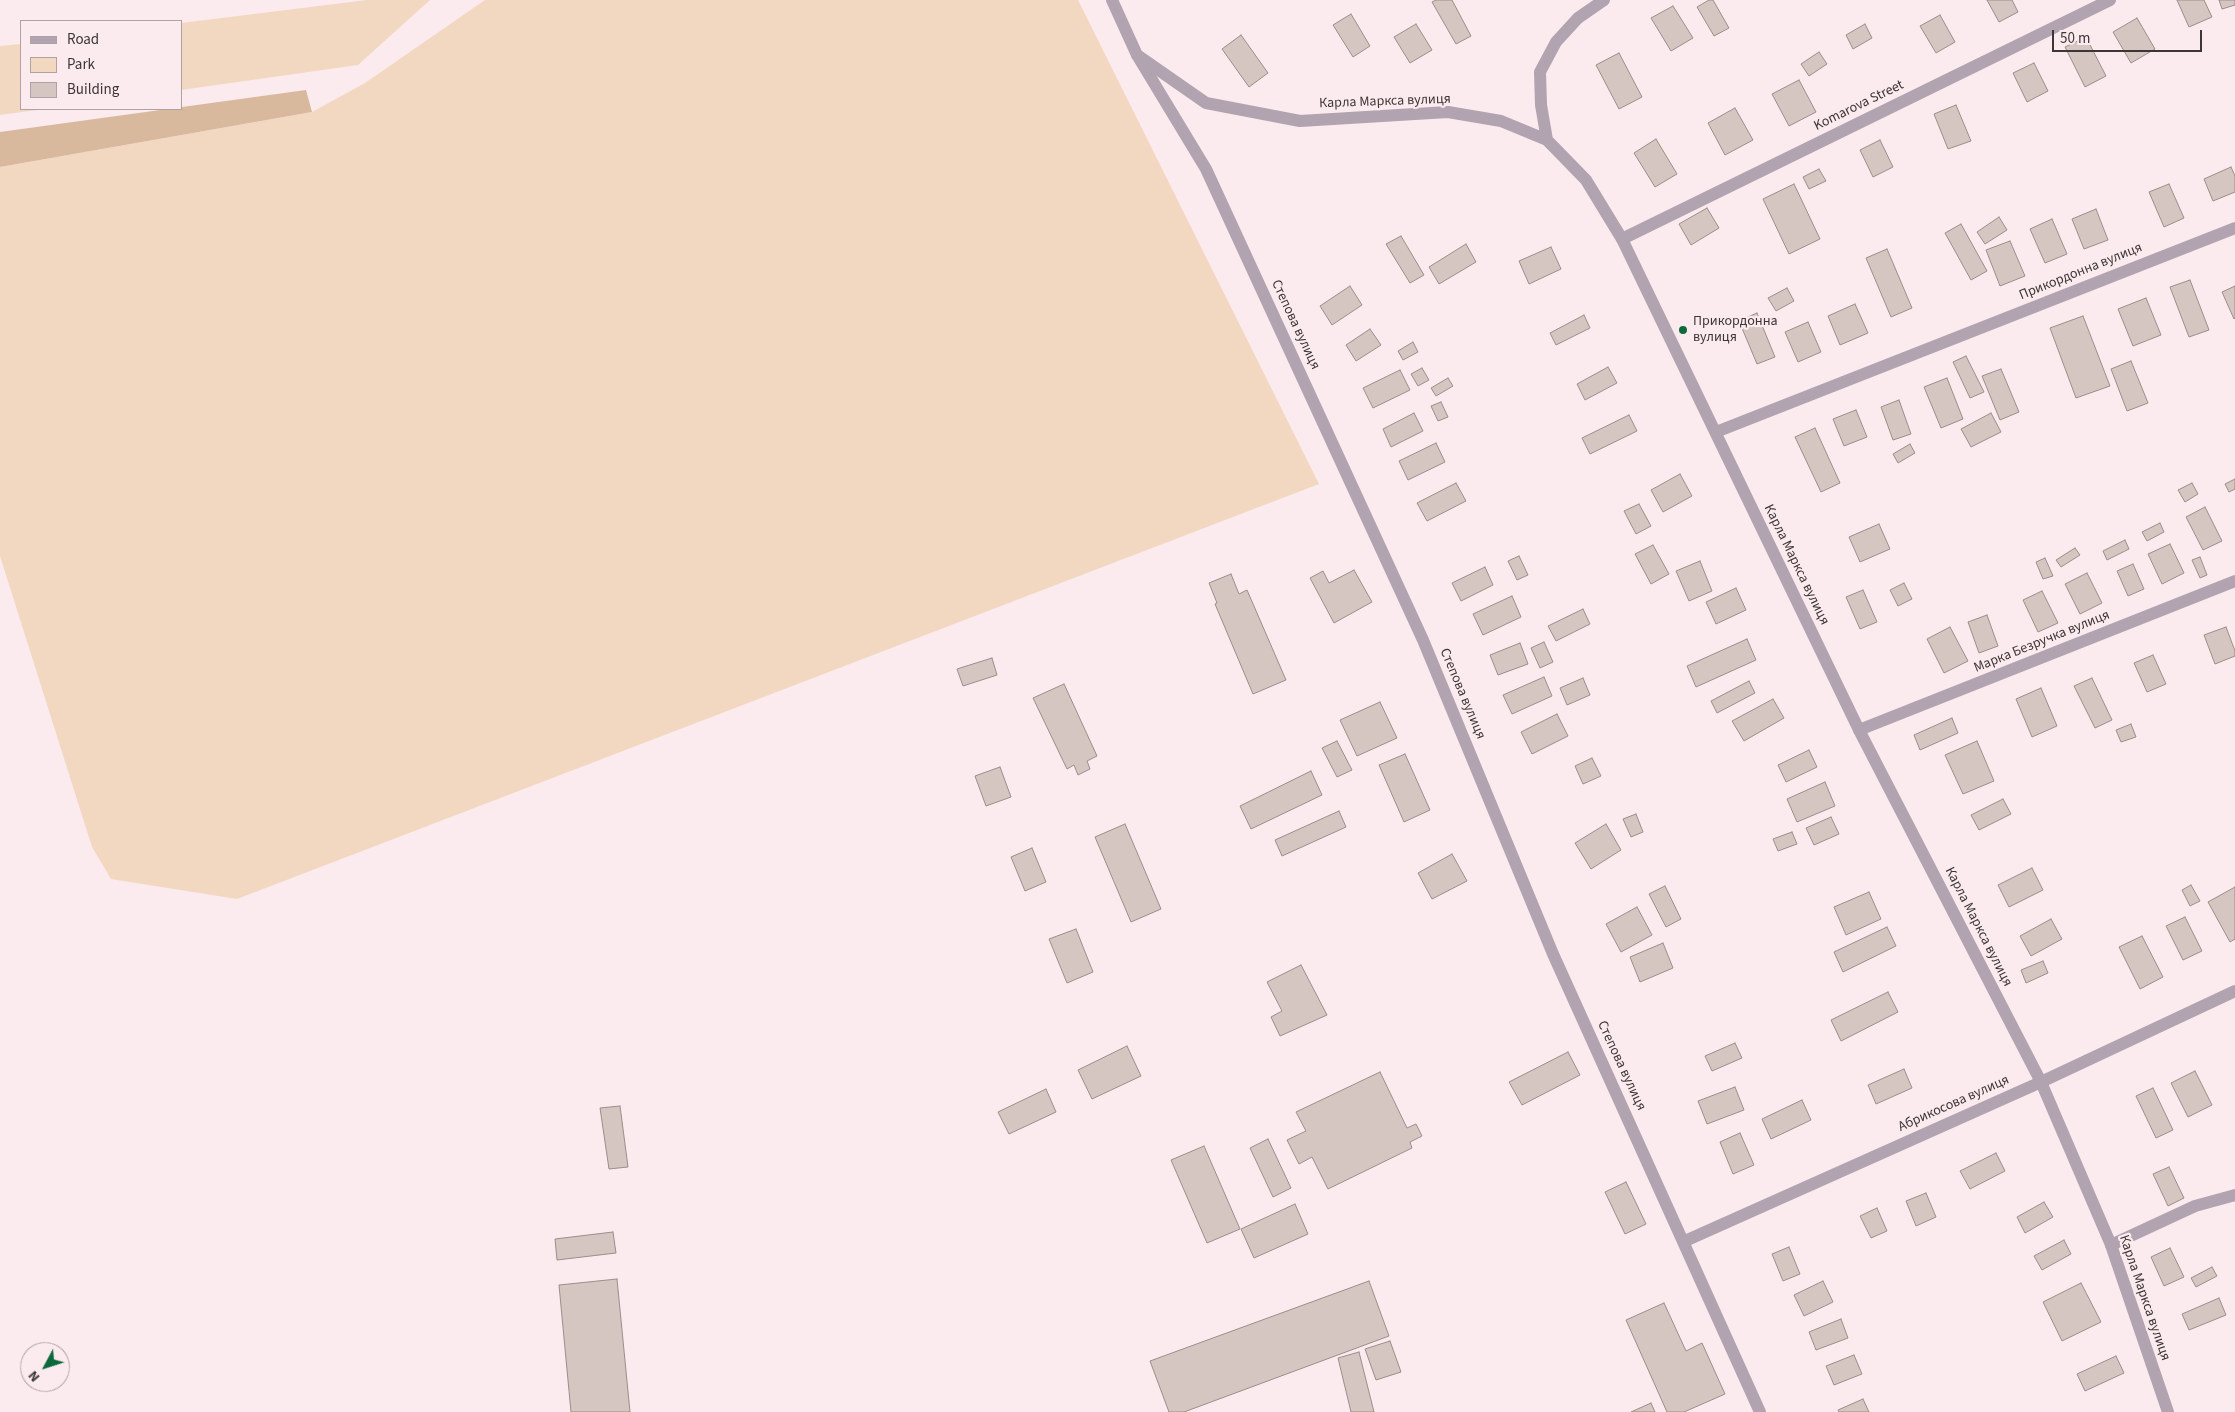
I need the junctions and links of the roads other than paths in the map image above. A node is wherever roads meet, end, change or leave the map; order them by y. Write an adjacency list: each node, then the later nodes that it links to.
1 (1112, 0): 4 (street, Степова вулиця)
2 (1604, 0): 5 (street)
3 (2110, 0): 7 (street, Komarova Street)
4 (1137, 55): 5 (street, Карла Маркса вулиця); 14 (street, Степова вулиця)
5 (1547, 140): 7 (street, Карла Маркса вулиця)
6 (2235, 228): 8 (street, Прикордонна вулиця)
7 (1622, 239): 8 (street, Карла Маркса вулиця)
8 (1716, 432): 10 (street, Карла Маркса вулиця)
9 (2235, 581): 10 (street, Марка Безручка вулиця)
10 (1859, 730): 12 (street, Карла Маркса вулиця)
11 (2235, 991): 12 (street, Абрикосова вулиця)
12 (2041, 1082): 14 (street, Абрикосова вулиця); 15 (street, Карла Маркса вулиця)
13 (2235, 1195): 15 (street)
14 (1685, 1241): 16 (street, Степова вулиця)
15 (2111, 1245): 17 (street, Карла Маркса вулиця)
16 (1760, 1412)
17 (2168, 1412)

